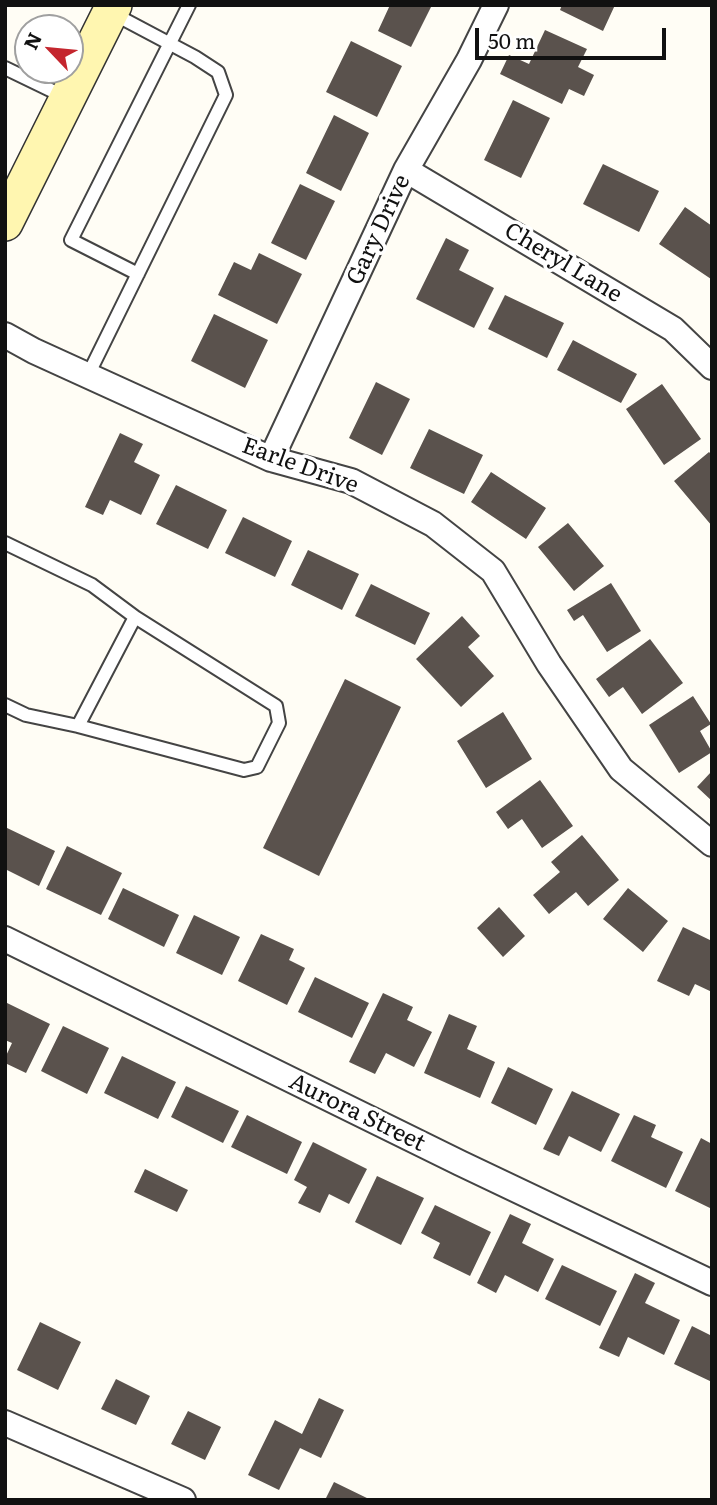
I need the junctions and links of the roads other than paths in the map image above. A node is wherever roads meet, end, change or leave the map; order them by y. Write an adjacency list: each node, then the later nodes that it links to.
1 (188, 5): 4 (lane)
2 (496, 5): 7 (street, Gary Drive)
3 (112, 9): 4 (lane); 6 (main road)
4 (170, 43): 9 (lane); 9 (lane)
5 (5, 68): 6 (lane)
6 (68, 98): 8 (main road)
7 (406, 170): 11 (street, Cheryl Lane); 13 (street, Gary Drive)
8 (5, 223)
9 (138, 274): 12 (lane)
10 (5, 335): 12 (street, Earle Drive)
11 (712, 367)
12 (88, 375): 13 (street, Earle Drive)
13 (271, 459): 18 (street, Earle Drive)
14 (5, 543): 15 (lane)
15 (135, 617): 17 (lane); 17 (lane)
16 (5, 705): 17 (lane)
17 (78, 726)
18 (712, 844)
19 (5, 939): 20 (street, Aurora Street)
20 (712, 1283)
21 (5, 1423): 22 (street)
22 (183, 1500)

